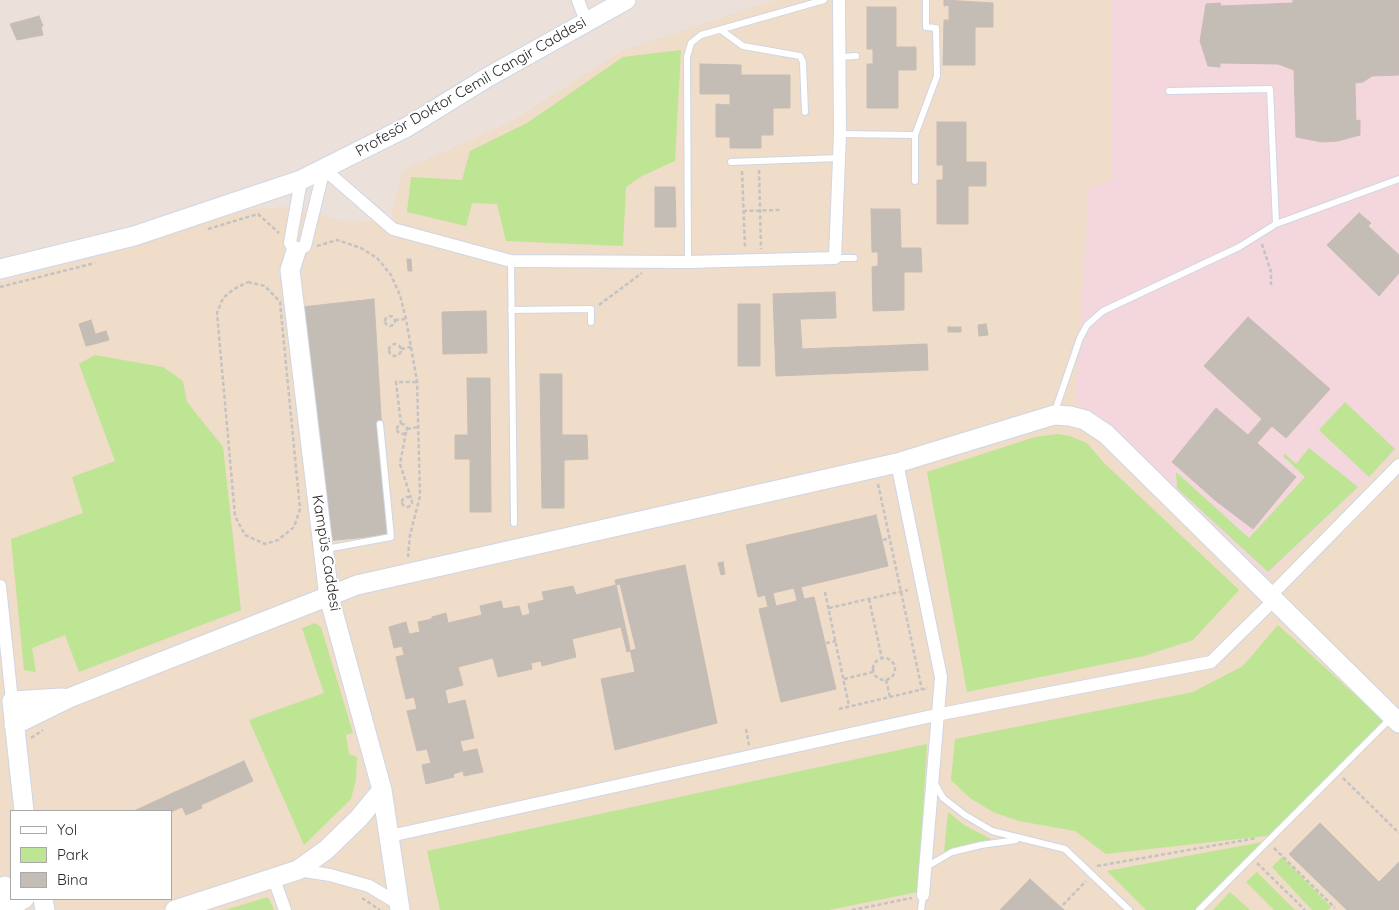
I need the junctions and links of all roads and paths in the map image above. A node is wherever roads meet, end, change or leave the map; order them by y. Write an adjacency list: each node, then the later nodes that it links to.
1 (578, 0): 6 (street)
2 (626, 0): 6 (street, Profesör Doktor Cemil Cangir Caddesi)
3 (824, 0): 7 (lane)
4 (839, 0): 9 (street)
5 (926, 0): 13 (lane)
6 (586, 21): 18 (street, Profesör Doktor Cemil Cangir Caddesi)
7 (721, 30): 11 (lane); 33 (lane)
8 (856, 56): 9 (lane)
9 (840, 57): 12 (street)
10 (1169, 91): 25 (lane)
11 (805, 112)
12 (840, 134): 13 (lane); 14 (street)
13 (915, 135): 21 (lane)
14 (839, 158): 15 (lane); 30 (street)
15 (758, 161): 17 (lane); 23 (path)
16 (731, 162): 17 (lane)
17 (742, 162): 24 (path)
18 (324, 169): 20 (street, Profesör Doktor Cemil Cangir Caddesi); 28 (street); 32 (street)
19 (1399, 179): 25 (lane)
20 (300, 180): 28 (street); 34 (street, Profesör Doktor Cemil Cangir Caddesi)
21 (915, 180)
22 (780, 210): 23 (path)
23 (760, 211): 24 (path); 29 (path)
24 (743, 212): 27 (path)
25 (1276, 224): 26 (lane)
26 (1259, 236): 37 (path); 46 (lane)
27 (745, 250)
28 (296, 251): 40 (path); 59 (street, Kampüs Caddesi)
29 (761, 252)
30 (836, 258): 31 (lane); 33 (street)
31 (854, 258)
32 (511, 261): 33 (street); 39 (lane)
33 (688, 262)
34 (0, 270)
35 (644, 271): 38 (path)
36 (248, 282): 36 (path)
37 (1270, 285)
38 (591, 309): 39 (lane); 42 (lane)
39 (512, 310): 56 (lane)
40 (406, 319): 41 (path); 43 (path)
41 (395, 320)
42 (591, 322)
43 (411, 347): 44 (path); 45 (path)
44 (401, 350): 44 (path)
45 (417, 382): 48 (path); 49 (path)
46 (1054, 415): 52 (street); 66 (street)
47 (380, 424): 59 (lane)
48 (401, 424): 50 (path); 50 (path)
49 (418, 427): 50 (path); 54 (path)
50 (406, 430): 53 (path)
51 (1399, 466): 66 (street)
52 (898, 467): 57 (path); 60 (street); 75 (street)
53 (411, 498): 55 (path); 55 (path)
54 (419, 502): 55 (path); 60 (path)
55 (412, 503)
56 (514, 523)
57 (890, 538): 58 (path); 64 (path)
58 (883, 540)
59 (322, 549): 65 (street, Kampüs Caddesi)
60 (410, 571): 65 (street)
61 (0, 586): 79 (street)
62 (908, 590): 64 (path)
63 (825, 592): 68 (path)
64 (901, 592): 67 (path); 76 (path)
65 (329, 597): 78 (street); 91 (street, Kampüs Caddesi)
66 (1273, 597): 82 (street); 83 (street)
67 (869, 599): 68 (path); 71 (path)
68 (828, 608): 69 (path)
69 (836, 641): 70 (path); 73 (path)
70 (826, 643)
71 (882, 659): 72 (path); 74 (path)
72 (874, 672): 73 (path); 74 (path)
73 (844, 679): 80 (path)
74 (886, 680): 77 (path)
75 (940, 686): 76 (path); 82 (street)
76 (922, 690): 77 (path)
77 (890, 697): 80 (path)
78 (68, 698): 79 (street); 84 (street)
79 (9, 704): 84 (street)
80 (850, 706): 81 (path)
81 (840, 708)
82 (936, 715): 90 (street); 95 (street)
83 (1396, 720): 89 (lane)
84 (14, 725): 88 (street)
85 (49, 726): 88 (path)
86 (746, 729): 87 (path)
87 (749, 746)
88 (17, 749): 92 (street)
89 (1337, 772): 93 (path); 94 (lane)
90 (932, 779): 96 (lane); 99 (street)
91 (382, 790): 95 (street, Kampüs Caddesi); 101 (street)
92 (24, 810)
93 (1399, 833)
94 (1274, 835): 97 (lane); 100 (path)
95 (390, 836): 109 (street, Kampüs Caddesi)
96 (1020, 840): 99 (lane); 100 (lane)
97 (1268, 841): 98 (lane); 110 (path)
98 (1253, 858): 117 (lane); 118 (path)
99 (926, 867): 106 (street)
100 (1086, 868): 102 (lane)
101 (298, 870): 103 (street); 109 (street)
102 (1092, 875): 108 (path); 116 (lane)
103 (274, 879): 111 (street); 112 (street)
104 (5, 883): 107 (street)
105 (353, 895): 113 (path)
106 (923, 895): 114 (path); 115 (lane)
107 (10, 897)
108 (1063, 904)
109 (400, 907)
110 (1335, 908)
111 (175, 910)
112 (285, 910)
113 (380, 910)
114 (854, 910)
115 (921, 910)
116 (1129, 910)
117 (1200, 910)
118 (1305, 910)

